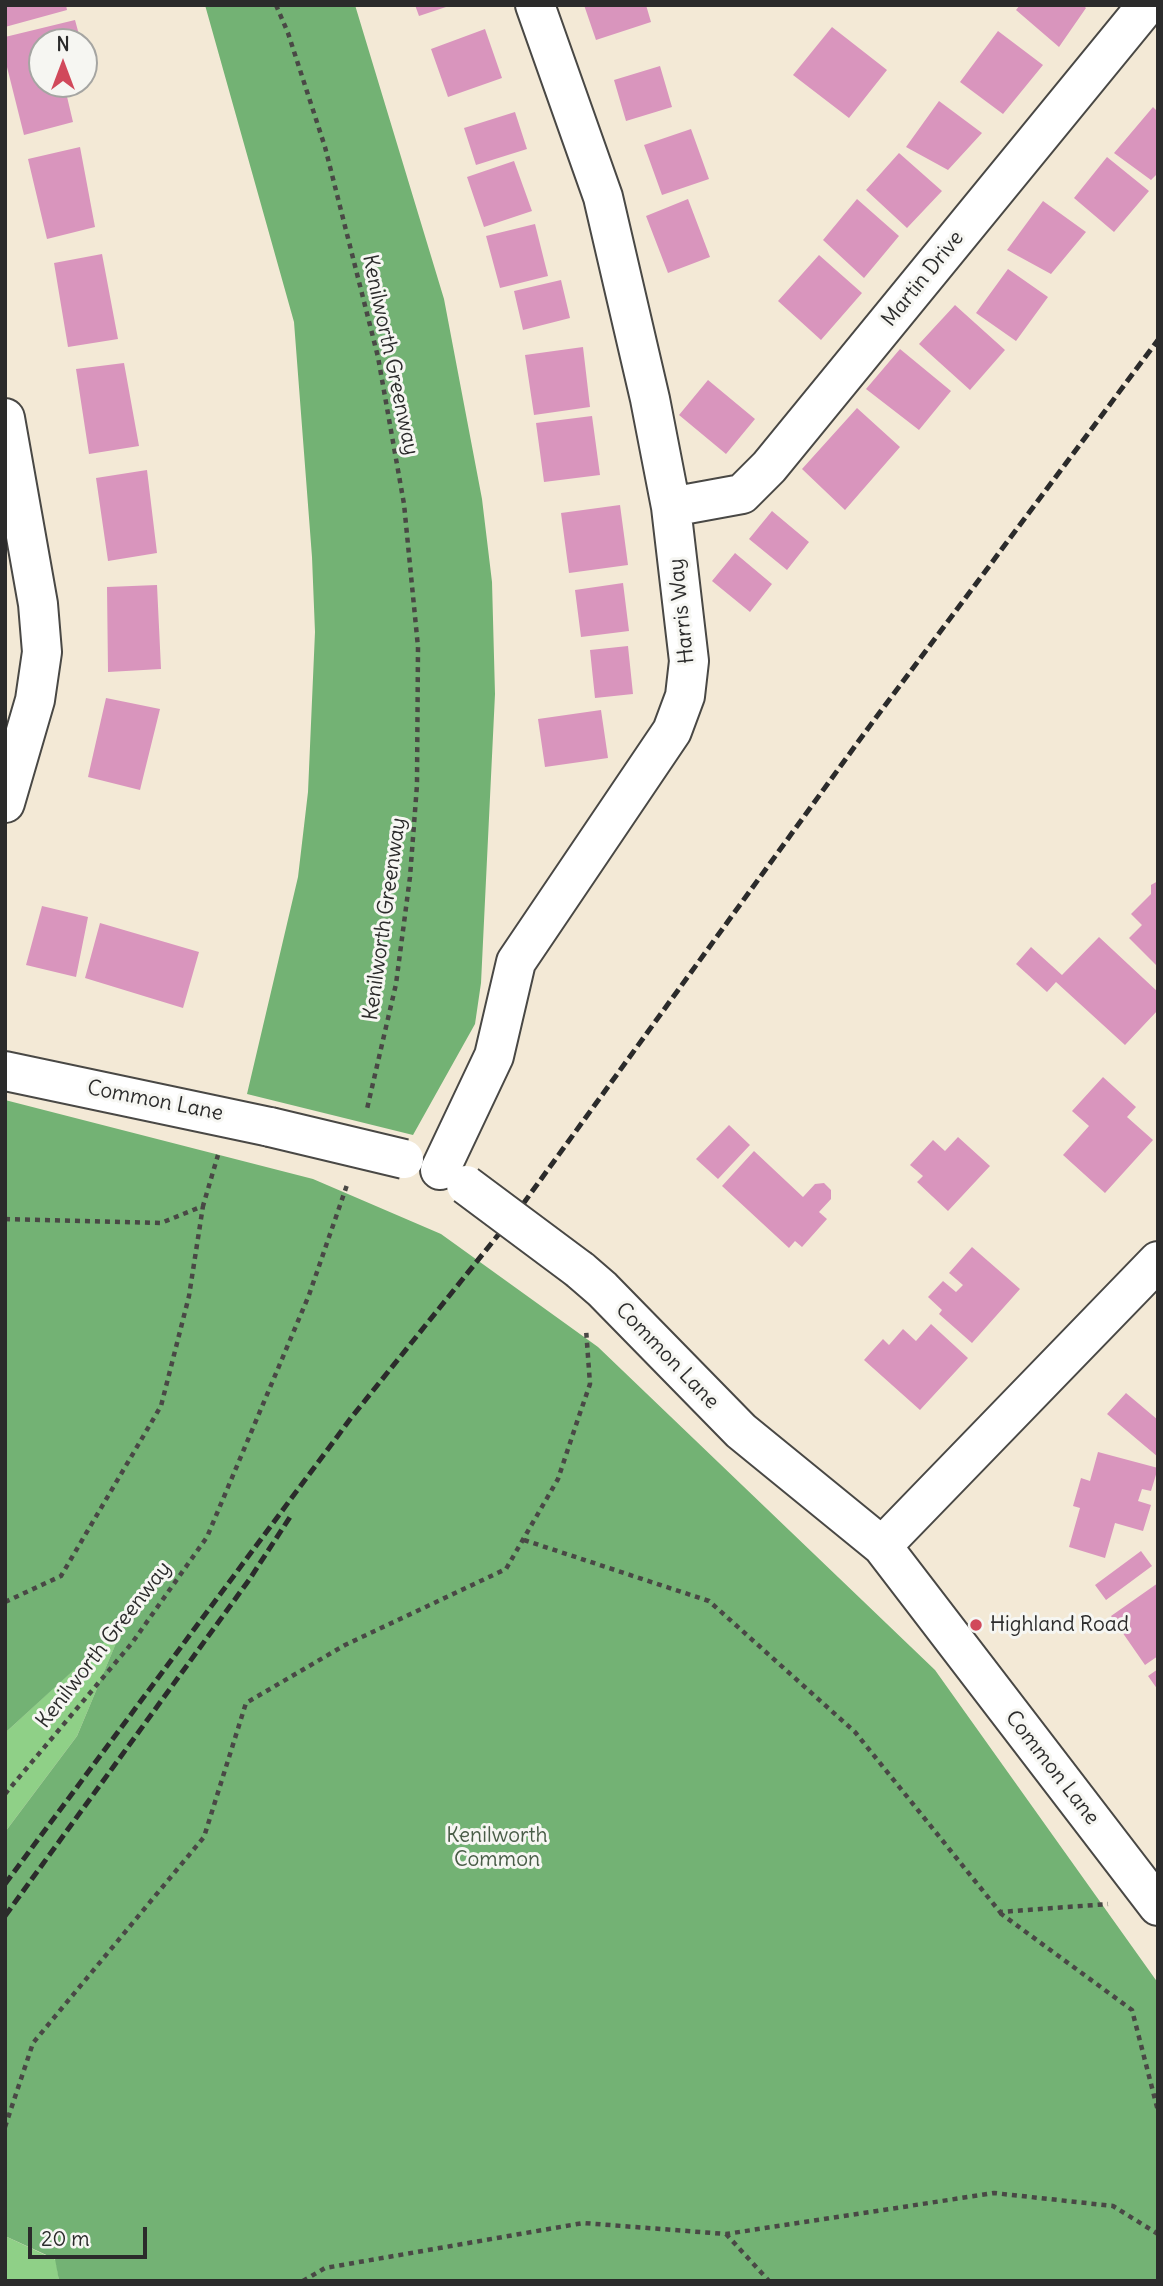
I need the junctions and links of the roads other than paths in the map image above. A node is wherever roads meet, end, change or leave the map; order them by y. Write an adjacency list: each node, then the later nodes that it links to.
1 (535, 5): 4 (street, Harris Way)
2 (1147, 5): 4 (street, Martin Drive)
3 (5, 418): 5 (street)
4 (671, 507): 7 (street, Harris Way)
5 (5, 803)
6 (5, 1071): 7 (street, Common Lane, bridge)
7 (453, 1177): 9 (street, Common Lane, bridge)
8 (1158, 1261): 9 (street)
9 (882, 1546): 10 (street, Common Lane)
10 (1156, 1904)

